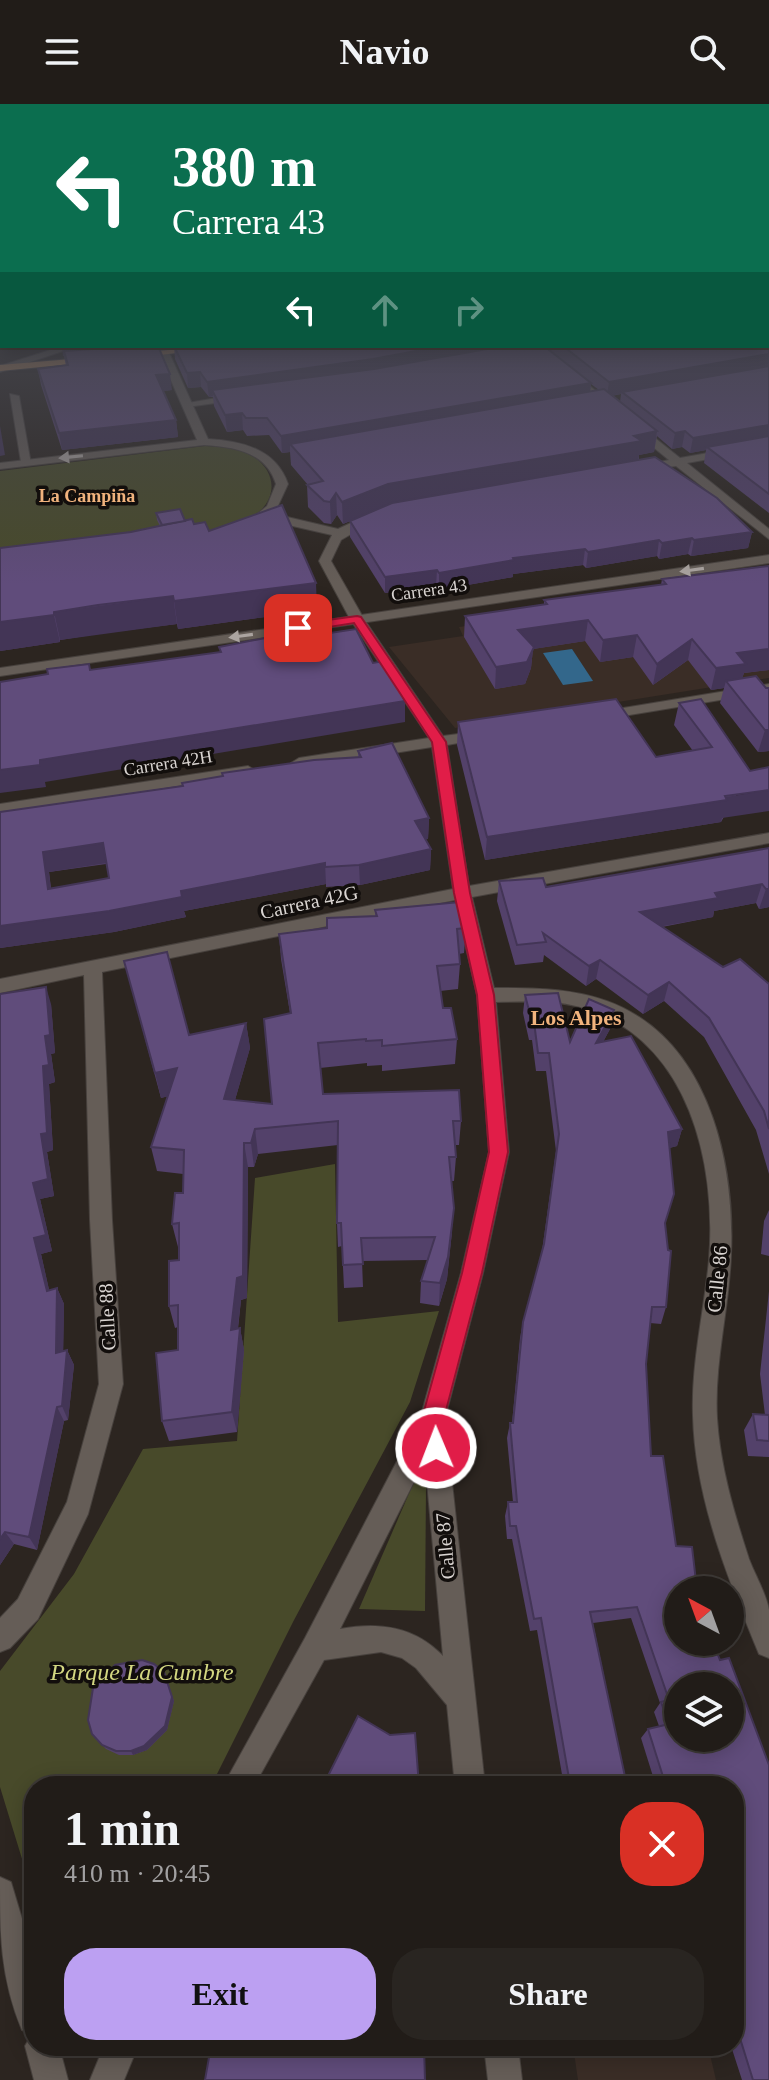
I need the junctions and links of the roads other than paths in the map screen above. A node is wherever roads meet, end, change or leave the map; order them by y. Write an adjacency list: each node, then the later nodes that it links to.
1 (15, 400): 11 (street)
2 (185, 400): 6 (street)
3 (216, 400): 6 (street)
4 (612, 400): 5 (street)
5 (603, 402): 7 (street); 13 (street)
6 (187, 404): 8 (street)
7 (588, 404)
8 (204, 442): 11 (street, one-way to 11); 12 (street)
9 (769, 445): 13 (street)
10 (287, 460): 12 (street)
11 (27, 462): 14 (street)
12 (272, 462): 17 (street)
13 (678, 462): 15 (street); 20 (street)
14 (0, 466)
15 (632, 470)
16 (388, 513): 19 (street)
17 (264, 516): 18 (street); 19 (street)
18 (235, 530)
19 (340, 533): 22 (street, Calle 87)
20 (769, 535)
21 (769, 559): 22 (street, Carrera 43, one-way to 22)
22 (357, 619): 23 (street, Carrera 43, one-way to 23); 27 (street, Calle 87)
23 (0, 672)
24 (769, 688): 25 (street)
25 (580, 719)
26 (502, 731): 27 (street, Carrera 42H)
27 (439, 742): 28 (street, Carrera 42H); 30 (street, Calle 87)
28 (0, 809)
29 (769, 838): 30 (street, Carrera 42G)
30 (462, 893): 31 (street, Carrera 42G); 33 (street, Calle 87)
31 (93, 968): 32 (street, Carrera 42G); 35 (street, Calle 88)
32 (0, 986)
33 (486, 995): 34 (street, Calle 87); 36 (street, Calle 86)
34 (433, 1418): 37 (street); 38 (street, Calle 87)
35 (0, 1638)
36 (768, 1639)
37 (315, 1648): 38 (street, Calle 87); 39 (street)
38 (458, 1695): 40 (street, Calle 87)
39 (244, 1776)
40 (469, 1776)
41 (0, 1893): 42 (street)
42 (24, 1981)
43 (45, 2056): 46 (street)
44 (117, 2056): 47 (street)
45 (502, 2056): 48 (street)
46 (51, 2080)
47 (107, 2080)
48 (505, 2080)

